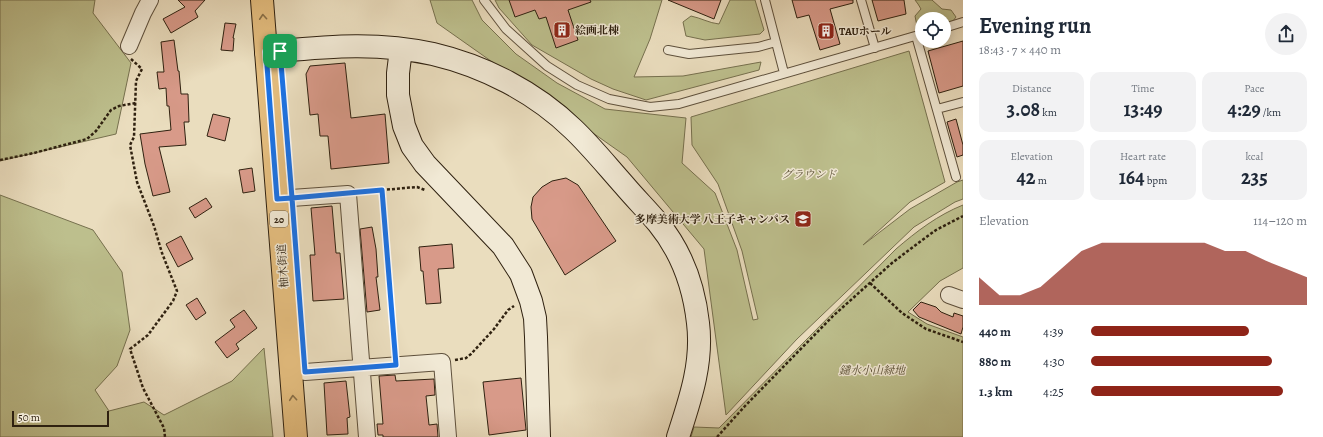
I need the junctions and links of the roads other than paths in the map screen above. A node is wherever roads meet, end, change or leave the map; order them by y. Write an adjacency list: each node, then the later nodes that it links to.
1 (150, 0): 11 (street)
2 (262, 0): 16 (main road, 柚木街道 / 20, one-way to 2)
3 (276, 0): 16 (main road, 柚木街道 / 20)
4 (484, 0): 17 (lane)
5 (765, 0): 10 (lane)
6 (861, 0): 12 (lane)
7 (963, 22): 8 (lane)
8 (951, 26)
9 (915, 36): 12 (lane)
10 (776, 42): 15 (lane); 17 (lane)
11 (129, 46)
12 (875, 48): 17 (lane)
13 (922, 48): 19 (lane)
14 (401, 49): 16 (street); 28 (street); 29 (street)
15 (668, 50)
16 (273, 52): 21 (main road, 柚木街道 / 20)
17 (784, 73)
18 (963, 102): 19 (lane)
19 (937, 109): 20 (lane)
20 (956, 177)
21 (285, 198): 22 (street); 23 (main road, 柚木街道 / 20); 24 (main road, 柚木街道 / 20, one-way to 21)
22 (361, 367): 23 (street); 26 (street); 27 (street)
23 (305, 372): 25 (main road, 柚木街道 / 20)
24 (296, 437)
25 (310, 437)
26 (367, 437)
27 (448, 437)
28 (539, 437)
29 (678, 437)

